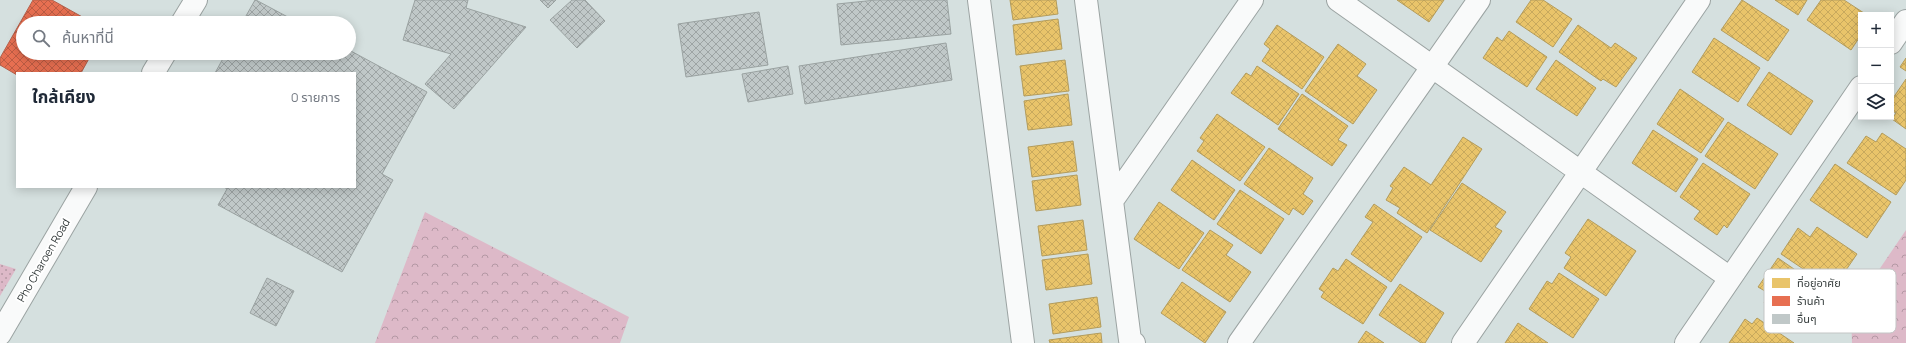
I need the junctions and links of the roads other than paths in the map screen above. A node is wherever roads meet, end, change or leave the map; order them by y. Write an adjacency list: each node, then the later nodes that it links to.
1 (196, 0): 8 (street)
2 (979, 0): 20 (street)
3 (1086, 0): 17 (street)
4 (1252, 0): 17 (street)
5 (1338, 0): 12 (street)
6 (1479, 0): 12 (street)
7 (1700, 0): 15 (street)
8 (186, 16)
9 (1906, 21): 10 (street)
10 (1894, 39)
11 (160, 60): 13 (street)
12 (1432, 66): 15 (street); 22 (street)
13 (154, 72)
14 (1858, 91): 18 (street)
15 (1581, 172): 18 (street); 23 (street)
16 (85, 188): 19 (street, Pho Charoen Road)
17 (1112, 201): 21 (street)
18 (1730, 278): 24 (street)
19 (0, 334)
20 (1023, 343)
21 (1134, 343)
22 (1239, 343)
23 (1463, 343)
24 (1686, 343)

